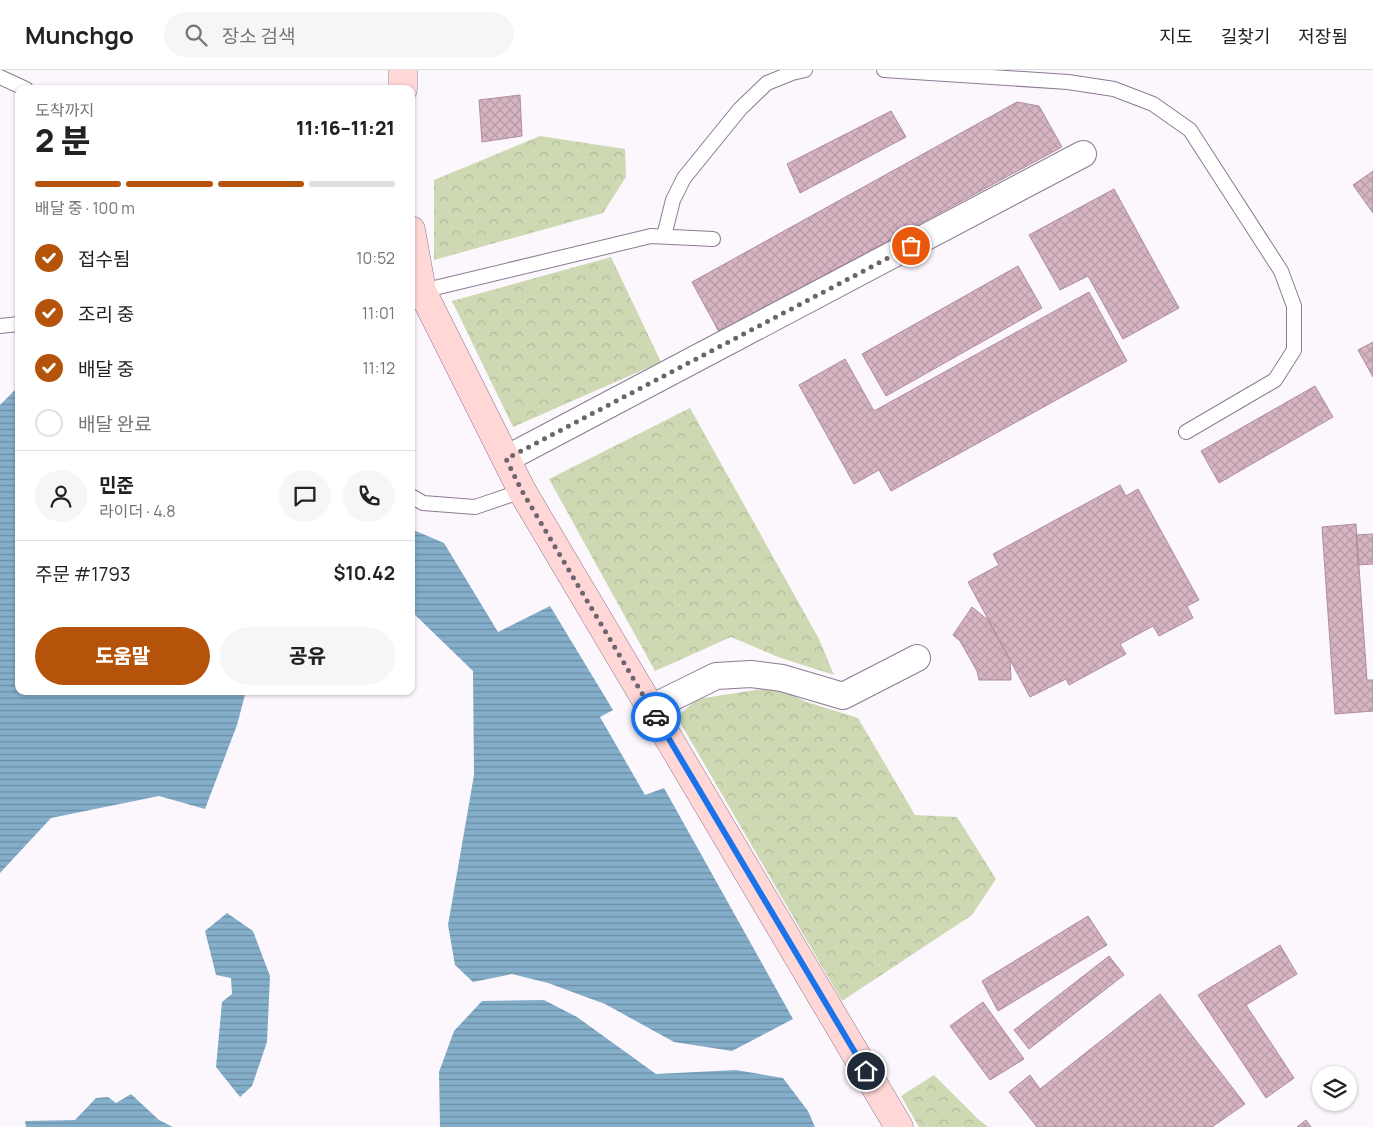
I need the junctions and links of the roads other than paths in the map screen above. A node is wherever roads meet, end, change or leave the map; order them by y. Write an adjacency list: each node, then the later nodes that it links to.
1 (403, 70): 6 (street)
2 (805, 70): 8 (lane)
3 (884, 70): 14 (lane)
4 (0, 77): 5 (lane)
5 (17, 85)
6 (403, 85)
7 (1083, 154): 15 (street)
8 (664, 236): 9 (lane); 11 (lane)
9 (713, 239)
10 (415, 252): 11 (street)
11 (422, 291): 15 (street)
12 (15, 324): 13 (lane)
13 (0, 326)
14 (1186, 432)
15 (506, 459): 16 (street)
16 (522, 491): 17 (lane); 19 (street)
17 (415, 498)
18 (917, 658): 19 (street)
19 (651, 708): 20 (street)
20 (899, 1127)

